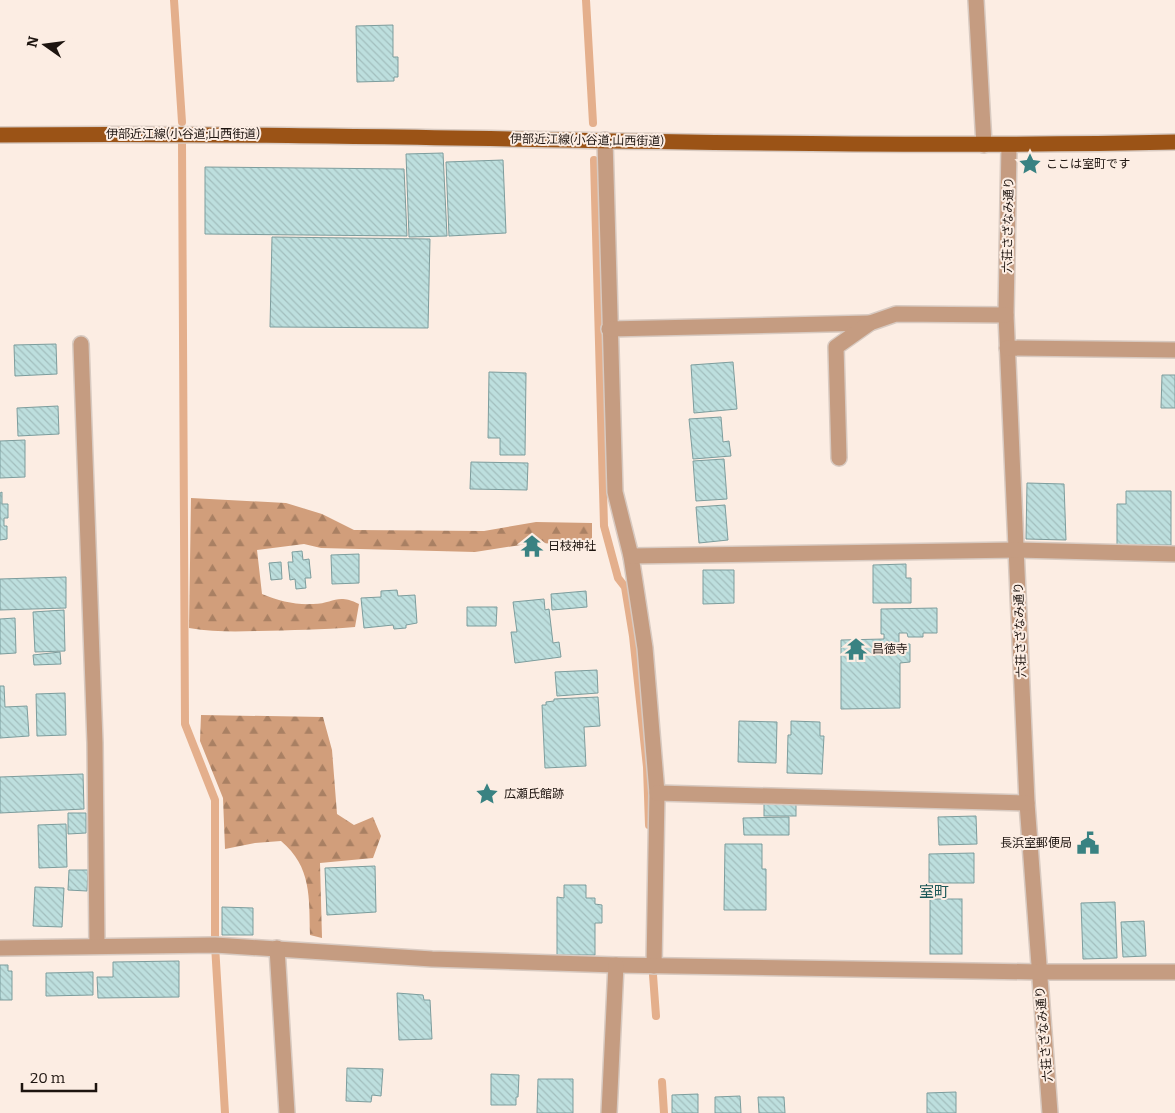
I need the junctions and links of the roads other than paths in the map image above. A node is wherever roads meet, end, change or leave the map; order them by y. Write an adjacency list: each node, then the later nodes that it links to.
1 (976, 0): 5 (street)
2 (0, 134): 3 (main road, 伊部近江線(小谷道;山西街道))
3 (606, 140): 5 (main road, 伊部近江線(小谷道;山西街道)); 9 (street)
4 (1175, 142): 6 (main road, 伊部近江線(小谷道;山西街道))
5 (984, 145): 6 (main road, 伊部近江線(小谷道;山西街道))
6 (1010, 146): 7 (street, 六荘さざなみ通り)
7 (1006, 315): 8 (street); 11 (street, 六荘さざなみ通り)
8 (870, 323): 9 (street); 13 (street)
9 (609, 329): 16 (street)
10 (81, 344): 19 (street)
11 (1007, 348): 12 (street); 14 (street, 六荘さざなみ通り)
12 (1175, 350)
13 (839, 458)
14 (1016, 550): 15 (street); 16 (street); 18 (street, 六荘さざなみ通り)
15 (1175, 554)
16 (631, 556): 17 (street)
17 (657, 793): 18 (street); 23 (street)
18 (1027, 803): 24 (street, 六荘さざなみ通り)
19 (97, 946): 20 (street); 21 (street)
20 (0, 948)
21 (278, 948): 22 (street); 26 (street)
22 (616, 965): 23 (street); 27 (street)
23 (654, 966): 24 (street)
24 (1039, 972): 25 (street); 28 (street, 六荘さざなみ通り)
25 (1175, 972)
26 (287, 1113)
27 (609, 1113)
28 (1050, 1113)

